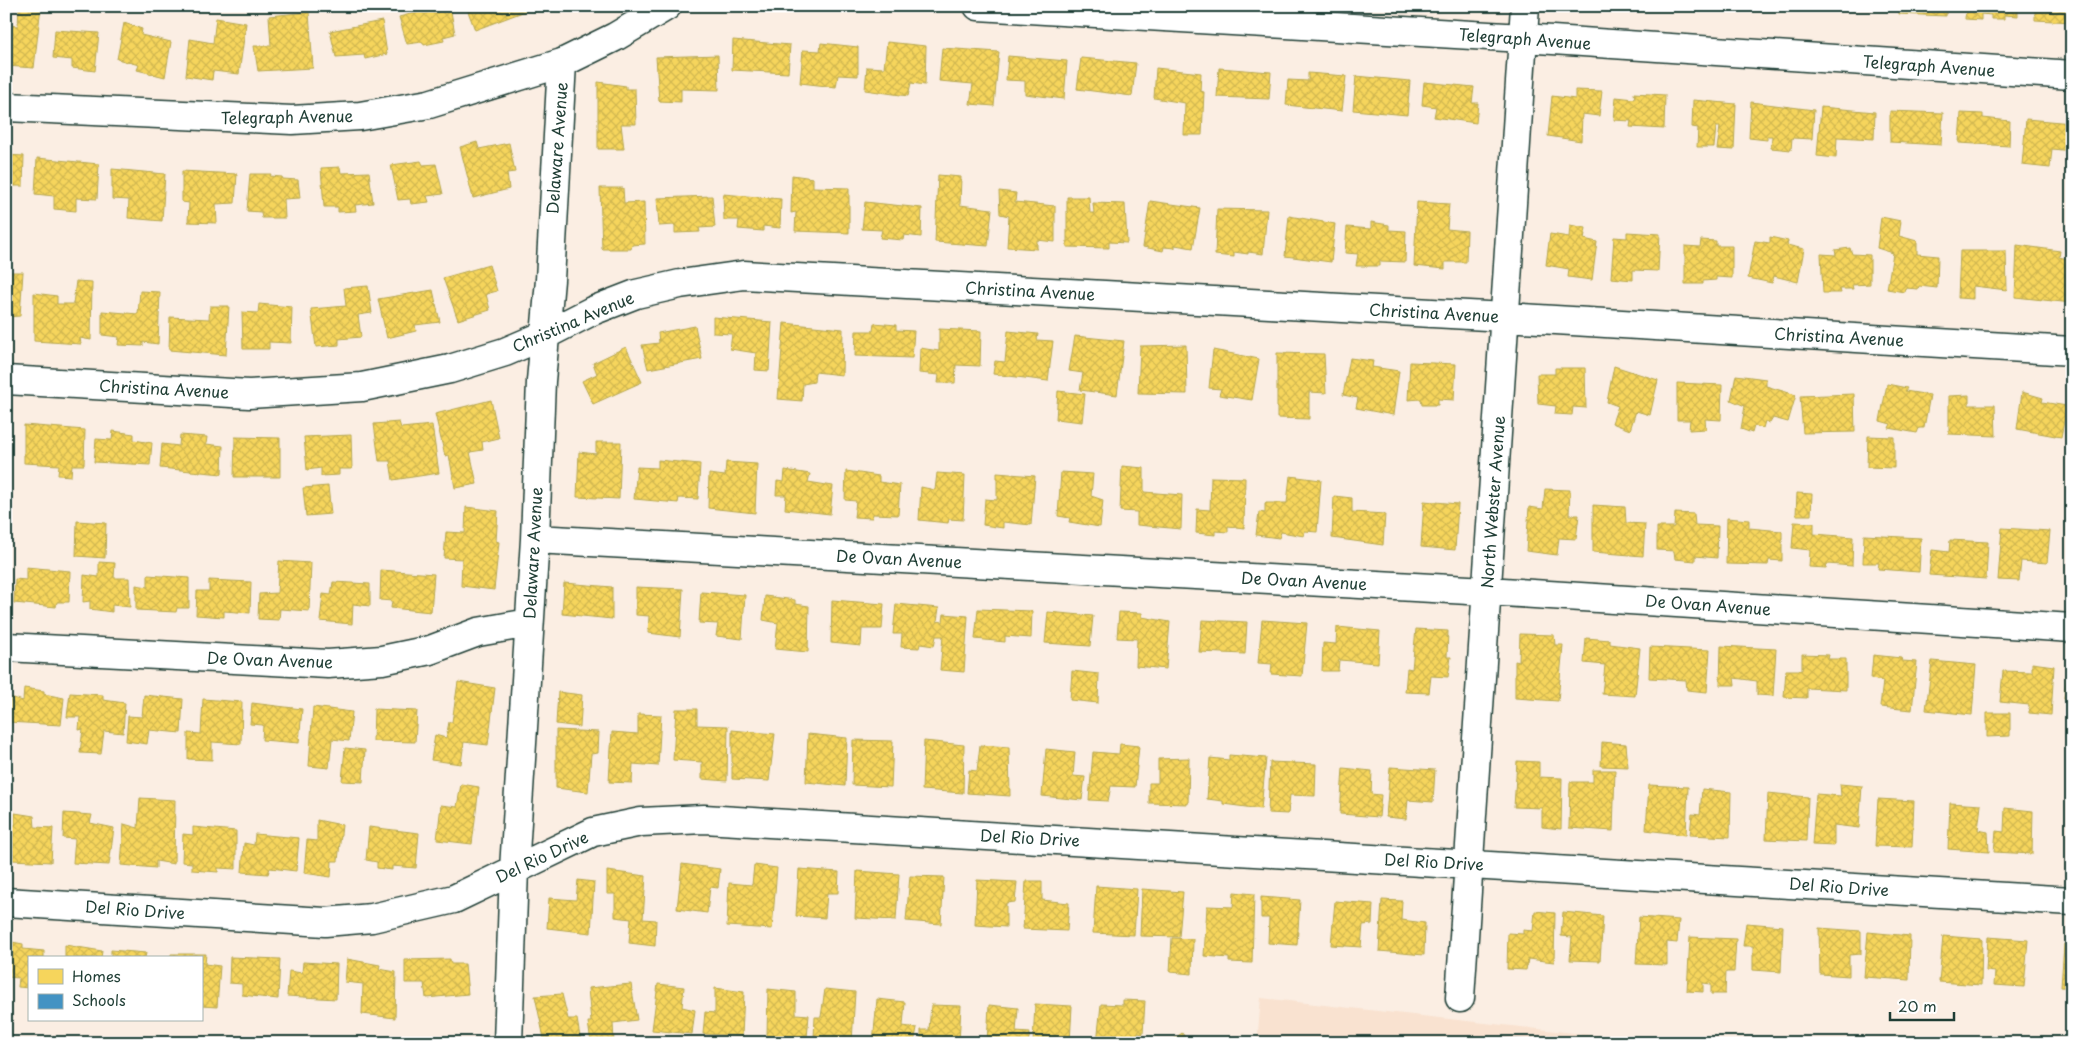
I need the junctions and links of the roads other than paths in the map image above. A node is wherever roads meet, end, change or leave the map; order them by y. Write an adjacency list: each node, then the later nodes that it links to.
1 (667, 6): 5 (street, Telegraph Avenue)
2 (978, 6): 4 (street, Telegraph Avenue)
3 (1524, 6): 4 (street, North Webster Avenue)
4 (1522, 38): 6 (street, Telegraph Avenue); 8 (street, North Webster Avenue)
5 (562, 63): 7 (street, Telegraph Avenue); 9 (street, Delaware Avenue)
6 (2072, 75)
7 (6, 107)
8 (1505, 317): 9 (street, Christina Avenue); 10 (street, Christina Avenue); 13 (street, North Webster Avenue)
9 (545, 335): 11 (street, Christina Avenue); 12 (street, Delaware Avenue)
10 (2072, 351)
11 (6, 380)
12 (535, 539): 13 (street, De Ovan Avenue); 14 (street, Delaware Avenue)
13 (1487, 591): 15 (street, De Ovan Avenue); 17 (street, North Webster Avenue)
14 (529, 623): 16 (street, De Ovan Avenue); 18 (street, Delaware Avenue)
15 (2072, 628)
16 (6, 647)
17 (1470, 864): 18 (street, Del Rio Drive); 19 (street, Del Rio Drive); 21 (street, North Webster Avenue)
18 (514, 869): 20 (street, Del Rio Drive); 22 (street, Delaware Avenue)
19 (2072, 901)
20 (6, 902)
21 (1460, 998)
22 (508, 1043)

